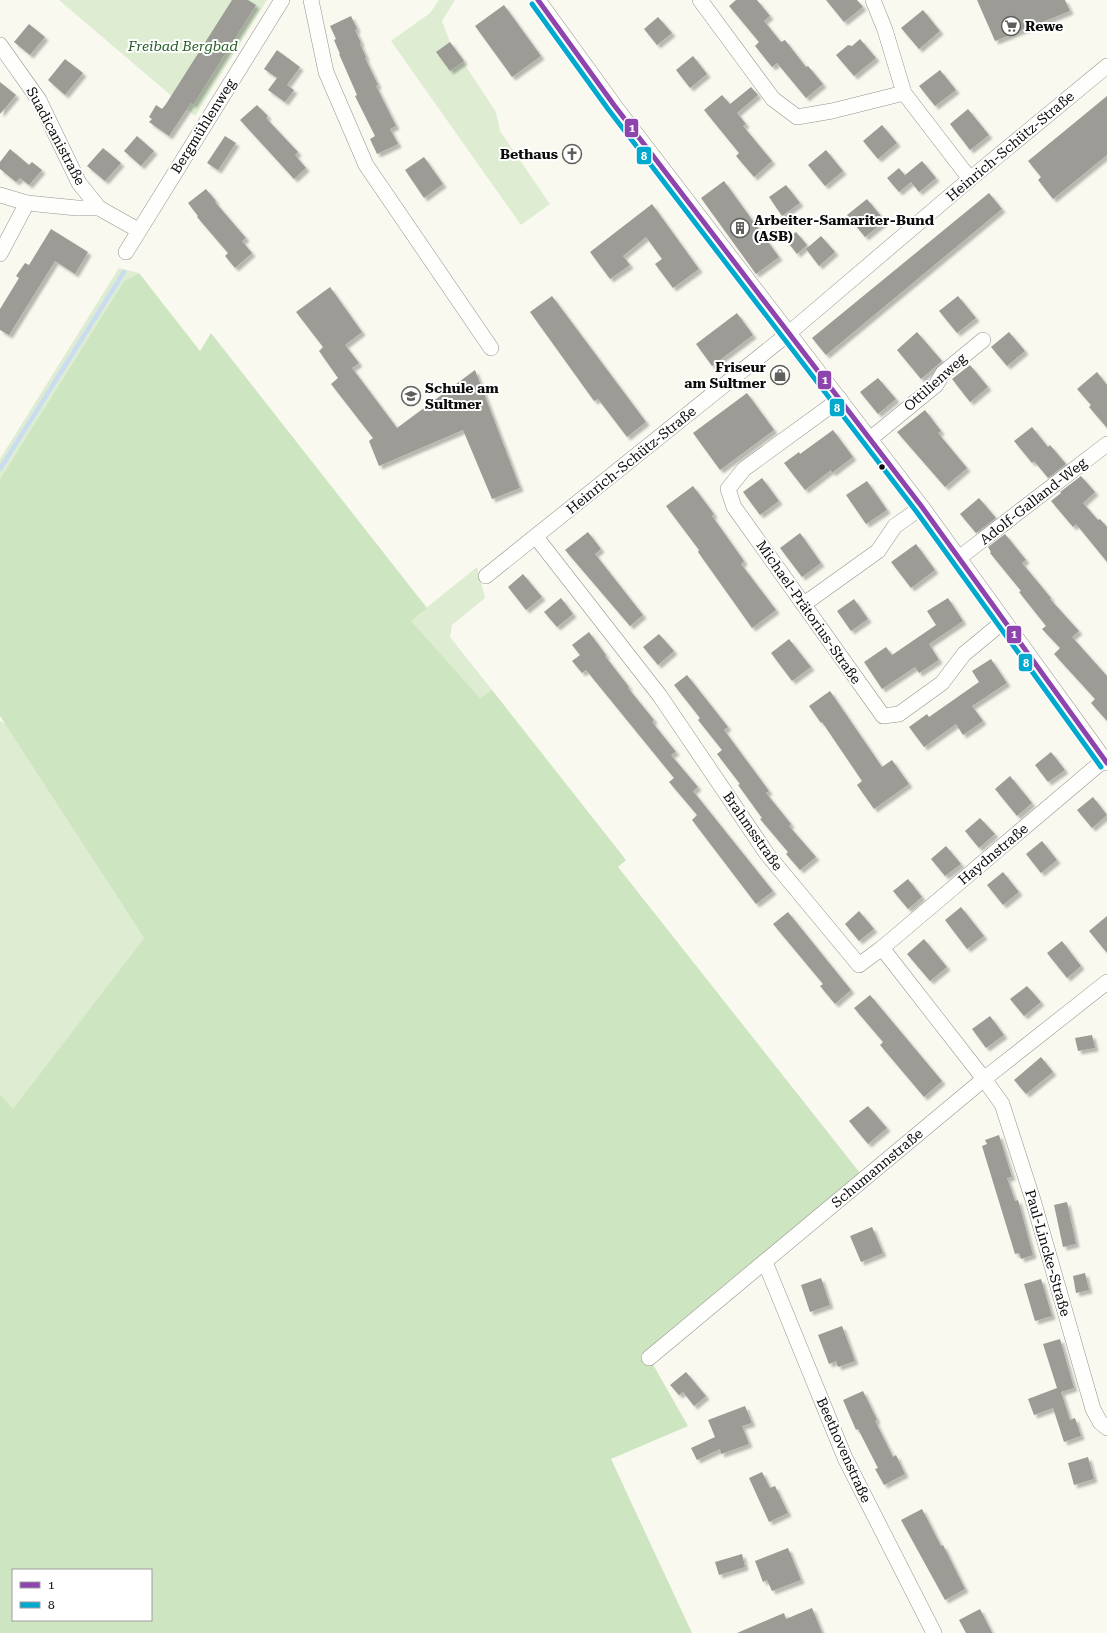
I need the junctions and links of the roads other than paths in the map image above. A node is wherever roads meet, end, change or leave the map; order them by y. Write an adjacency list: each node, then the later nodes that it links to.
1 (282, 0): 13 (street, Bergmühlenweg)
2 (311, 0): 18 (street)
3 (538, 0): 16 (street)
4 (700, 0): 8 (street)
5 (873, 0): 8 (street)
6 (0, 45): 12 (street, Suadicanistraße)
7 (1107, 66): 9 (street, Heinrich-Schütz-Straße)
8 (904, 93): 9 (street)
9 (970, 179): 16 (street, Heinrich-Schütz-Straße)
10 (0, 195): 11 (street)
11 (27, 203): 12 (street); 15 (street)
12 (98, 208): 13 (street)
13 (138, 230): 14 (street, Bergmühlenweg)
14 (126, 252)
15 (0, 254)
16 (788, 333): 19 (street); 23 (street, Heinrich-Schütz-Straße)
17 (983, 340): 20 (street, Ottilienweg)
18 (491, 348)
19 (840, 399): 20 (street); 26 (street, Michael-Prätorius-Straße)
20 (870, 439): 22 (street)
21 (1107, 444): 24 (street, Adolf-Galland-Weg)
22 (922, 507): 24 (street); 26 (street)
23 (536, 537): 25 (street, Heinrich-Schütz-Straße); 29 (street, Brahmsstraße)
24 (959, 558): 27 (street)
25 (486, 576)
26 (804, 604): 27 (street, Michael-Prätorius-Straße)
27 (1004, 621): 28 (street)
28 (1106, 762): 29 (street, Haydnstraße)
29 (882, 948): 31 (street)
30 (1107, 982): 31 (street, Schumannstraße)
31 (984, 1079): 32 (street, Schumannstraße); 34 (street, Paul-Lincke-Straße)
32 (765, 1262): 33 (street, Schumannstraße); 35 (street, Beethovenstraße)
33 (650, 1358)
34 (1107, 1428)
35 (934, 1633)

